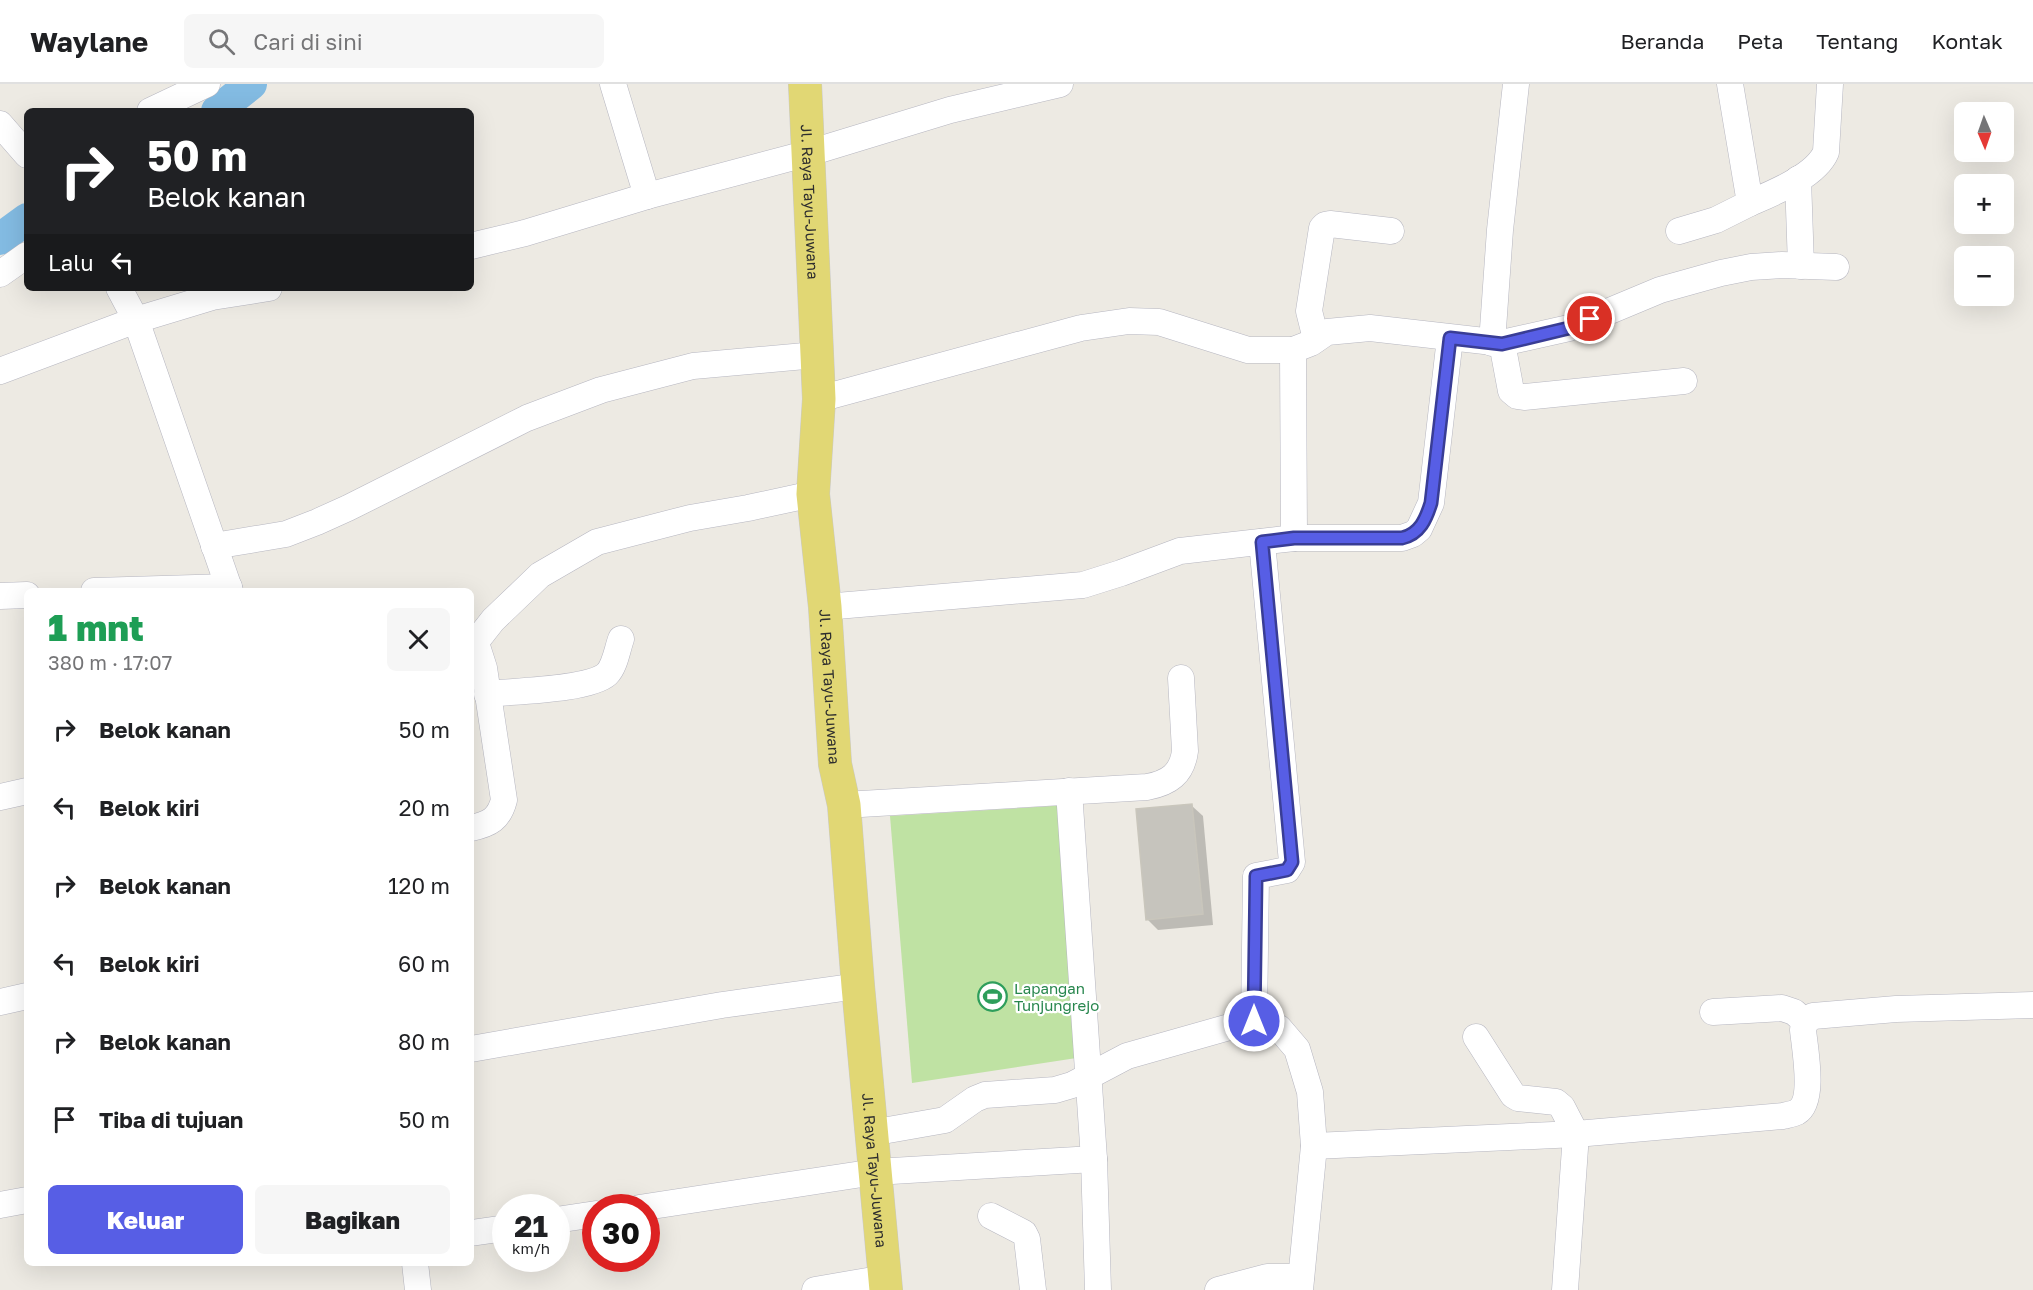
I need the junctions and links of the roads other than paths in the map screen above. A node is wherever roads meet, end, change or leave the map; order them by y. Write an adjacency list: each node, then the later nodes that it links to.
1 (207, 84): 8 (street)
2 (613, 84): 13 (street)
3 (805, 84): 11 (main road, Jl. Raya Tayu-Juwana)
4 (1060, 84): 11 (street)
5 (1516, 84): 27 (street)
6 (1730, 84): 14 (street)
7 (1830, 84): 12 (street)
8 (156, 108)
9 (0, 124): 10 (street)
10 (24, 150)
11 (808, 153): 13 (street); 29 (main road, Jl. Raya Tayu-Juwana)
12 (1798, 178): 14 (street); 19 (street)
13 (647, 196): 17 (street)
14 (1750, 203): 16 (street)
15 (1391, 231): 26 (street)
16 (1679, 231)
17 (474, 245)
18 (24, 257): 21 (street)
19 (1801, 266): 20 (street); 27 (street)
20 (1836, 267)
21 (0, 274)
22 (121, 291): 24 (street)
23 (250, 291): 24 (street)
24 (136, 320): 30 (street); 36 (street)
25 (1450, 338): 26 (street); 27 (street); 34 (street)
26 (1316, 339): 28 (street)
27 (1497, 343): 31 (street)
28 (1293, 350): 32 (street); 34 (street)
29 (816, 355): 32 (main road, Jl. Raya Tayu-Juwana); 36 (street)
30 (0, 371)
31 (1684, 381)
32 (819, 399): 33 (main road, Jl. Raya Tayu-Juwana)
33 (813, 494): 40 (main road, Jl. Raya Tayu-Juwana); 42 (street)
34 (1294, 538): 35 (street)
35 (1262, 542): 40 (street); 56 (street)
36 (214, 546): 37 (street)
37 (230, 588)
38 (24, 595): 39 (street)
39 (0, 596)
40 (825, 607): 49 (main road, Jl. Raya Tayu-Juwana)
41 (621, 639): 45 (street)
42 (474, 645)
43 (474, 648): 45 (street)
44 (1181, 678): 46 (street)
45 (487, 694): 50 (street)
46 (1069, 791): 49 (street); 60 (street)
47 (24, 792): 48 (street)
48 (0, 797)
49 (844, 805): 51 (main road, Jl. Raya Tayu-Juwana)
50 (474, 827)
51 (858, 986): 59 (street); 61 (main road, Jl. Raya Tayu-Juwana)
52 (24, 997): 53 (street)
53 (0, 1002)
54 (2033, 1005): 57 (street)
55 (1713, 1012): 57 (street)
56 (1254, 1021): 60 (street); 63 (street)
57 (1805, 1022): 62 (street)
58 (1476, 1037): 62 (street)
59 (474, 1048)
60 (1089, 1075): 61 (street); 64 (street)
61 (871, 1133): 65 (main road, Jl. Raya Tayu-Juwana)
62 (1576, 1134): 63 (street); 80 (street)
63 (1314, 1146): 74 (street)
64 (1094, 1159): 65 (street); 78 (street)
65 (875, 1172): 68 (street); 73 (main road, Jl. Raya Tayu-Juwana)
66 (24, 1201): 67 (street)
67 (0, 1205)
68 (660, 1205)
69 (991, 1216): 77 (street)
70 (492, 1230): 71 (street)
71 (474, 1233)
72 (416, 1266): 75 (street)
73 (885, 1284): 76 (street)
74 (1300, 1284): 79 (street)
75 (418, 1290)
76 (815, 1290)
77 (1033, 1290)
78 (1098, 1290)
79 (1218, 1290)
80 (1565, 1290)

